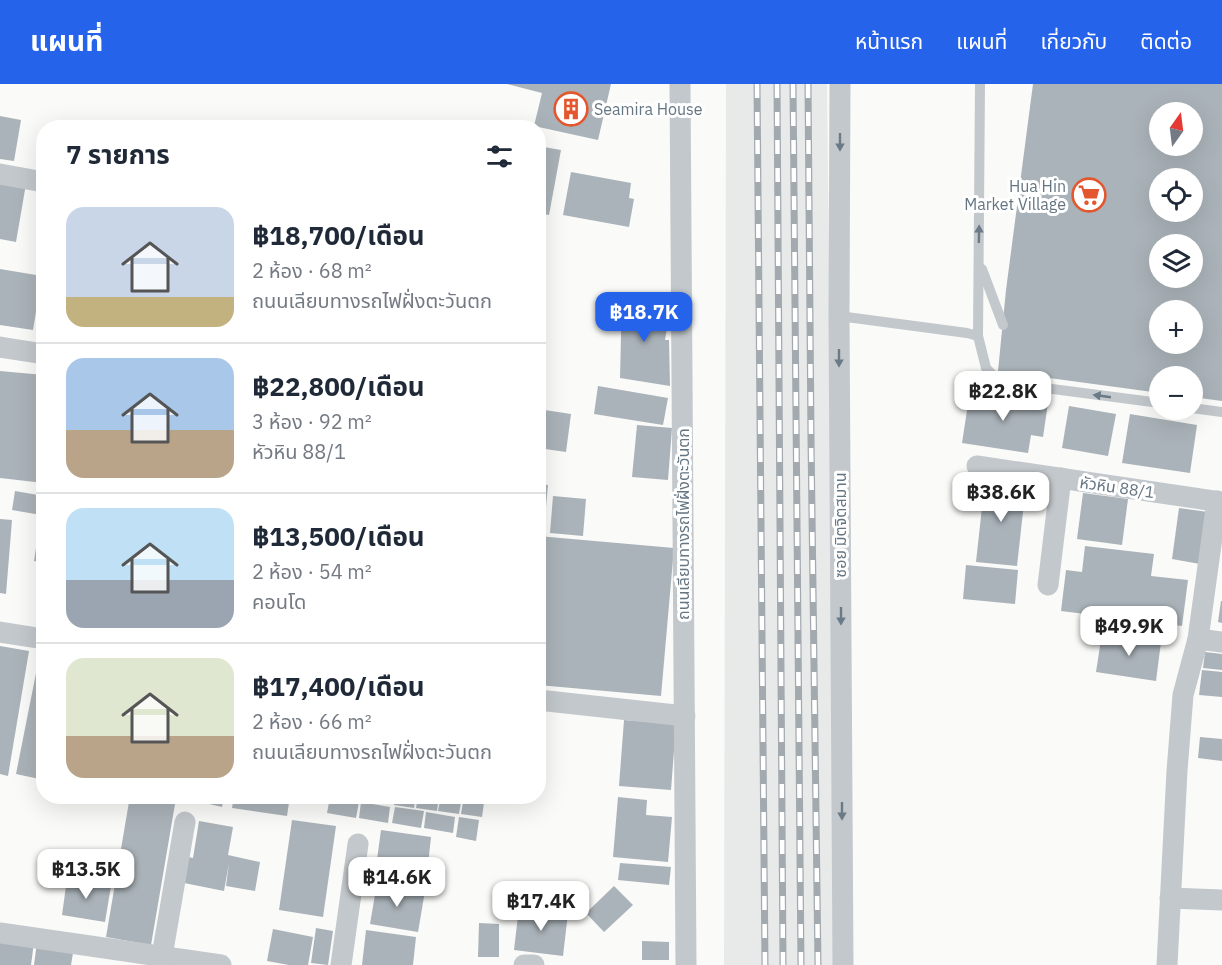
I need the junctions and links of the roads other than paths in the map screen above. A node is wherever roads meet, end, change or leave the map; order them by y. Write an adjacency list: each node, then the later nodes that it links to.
1 (680, 84): 24 (street, ถนนเลียบทางรถไฟฝั่งตะวันตก)
2 (840, 84): 7 (street, ซอย มิตจิตสมาน, one-way to 7)
3 (980, 84): 6 (lane, one-way to 3)
4 (0, 174): 5 (street)
5 (36, 181)
6 (979, 261): 8 (lane); 9 (lane)
7 (839, 316): 9 (lane); 36 (street, ซอย มิตจิตสมาน, one-way to 36)
8 (1002, 325)
9 (978, 336): 12 (lane, one-way to 9)
10 (0, 347): 11 (street)
11 (36, 353)
12 (1149, 402)
13 (1203, 409): 14 (lane)
14 (1222, 412)
15 (977, 466): 16 (street, หัวหิน 88/1)
16 (1061, 478): 17 (street, หัวหิน 88/1); 18 (street)
17 (1220, 501): 21 (street)
18 (1048, 585)
19 (0, 632): 20 (street)
20 (36, 638)
21 (1198, 639): 22 (street); 27 (street)
22 (1222, 642)
23 (546, 701): 24 (street)
24 (685, 716): 35 (street, ถนนเลียบทางรถไฟฝั่งตะวันตก)
25 (185, 822): 30 (street)
26 (358, 844): 32 (street)
27 (1170, 898): 28 (street); 37 (street)
28 (1222, 900)
29 (0, 933): 30 (street)
30 (162, 956): 31 (street)
31 (220, 965)
32 (341, 965)
33 (524, 965): 34 (street)
34 (534, 965)
35 (686, 965)
36 (843, 965)
37 (1167, 965)

